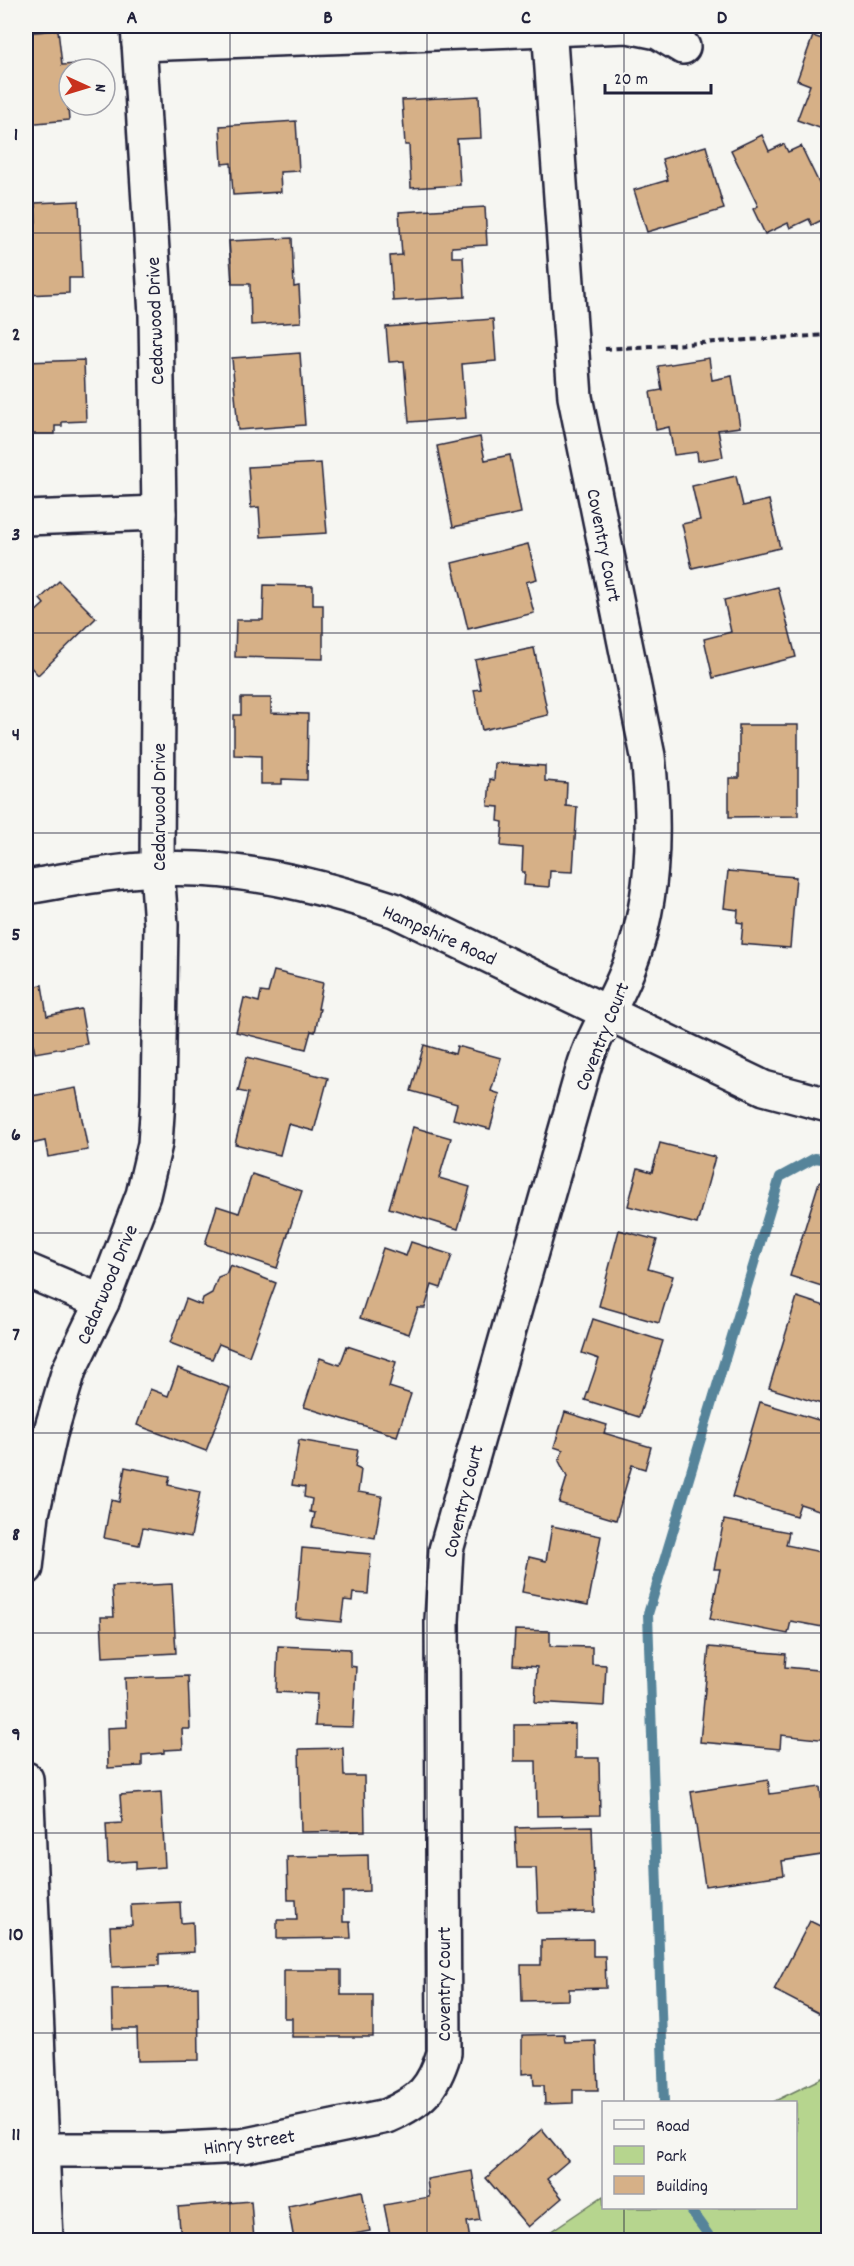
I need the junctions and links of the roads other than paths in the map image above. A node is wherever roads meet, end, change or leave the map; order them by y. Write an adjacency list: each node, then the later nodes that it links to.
1 (549, 28): 2 (street); 3 (street); 8 (street, Coventry Court)
2 (139, 34): 4 (street, Cedarwood Drive)
3 (683, 47)
4 (159, 513): 5 (street); 6 (street, Cedarwood Drive)
5 (26, 518)
6 (157, 869): 7 (street, Hampshire Road); 8 (street, Hampshire Road); 11 (street, Cedarwood Drive)
7 (26, 887)
8 (607, 1013): 9 (street, Hampshire Road); 14 (street, Coventry Court)
9 (828, 1105)
10 (26, 1270): 11 (street)
11 (102, 1302): 12 (street, Cedarwood Drive)
12 (26, 1568)
13 (26, 1779): 15 (street)
14 (437, 2074): 15 (street, Hinry Street)
15 (43, 2150): 16 (street)
16 (46, 2241)

